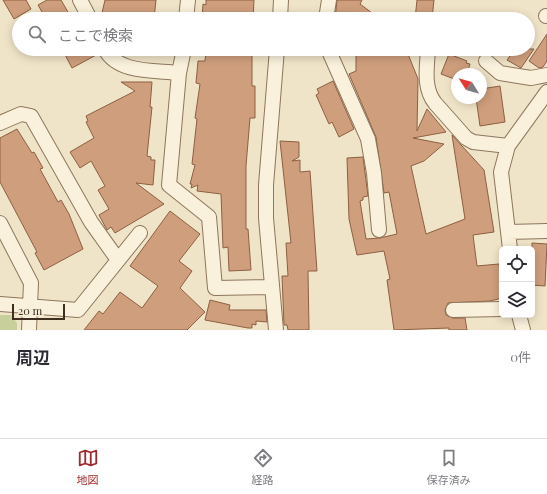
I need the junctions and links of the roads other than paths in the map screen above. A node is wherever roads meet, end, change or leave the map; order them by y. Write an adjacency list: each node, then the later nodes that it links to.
1 (80, 0): 5 (street)
2 (188, 0): 6 (street)
3 (281, 0): 7 (street)
4 (328, 0): 8 (street)
5 (86, 12)
6 (187, 12)
7 (280, 12)
8 (327, 12)
9 (110, 56): 15 (street)
10 (183, 56): 15 (street)
11 (276, 56): 27 (street)
12 (331, 56): 21 (street)
13 (428, 56): 19 (street)
14 (486, 61): 16 (street)
15 (179, 73): 27 (street)
16 (547, 75)
17 (547, 92): 19 (street)
18 (0, 123): 26 (street)
19 (508, 146): 23 (street)
20 (0, 223): 29 (street)
21 (379, 230)
22 (547, 231): 23 (street)
23 (508, 232): 25 (street)
24 (140, 233): 26 (street)
25 (510, 246)
26 (118, 260): 29 (street)
27 (272, 287): 34 (street)
28 (0, 304): 29 (street)
29 (31, 308): 33 (street)
30 (499, 309): 31 (street)
31 (453, 310)
32 (520, 318): 35 (street)
33 (29, 330)
34 (276, 330)
35 (523, 330)

